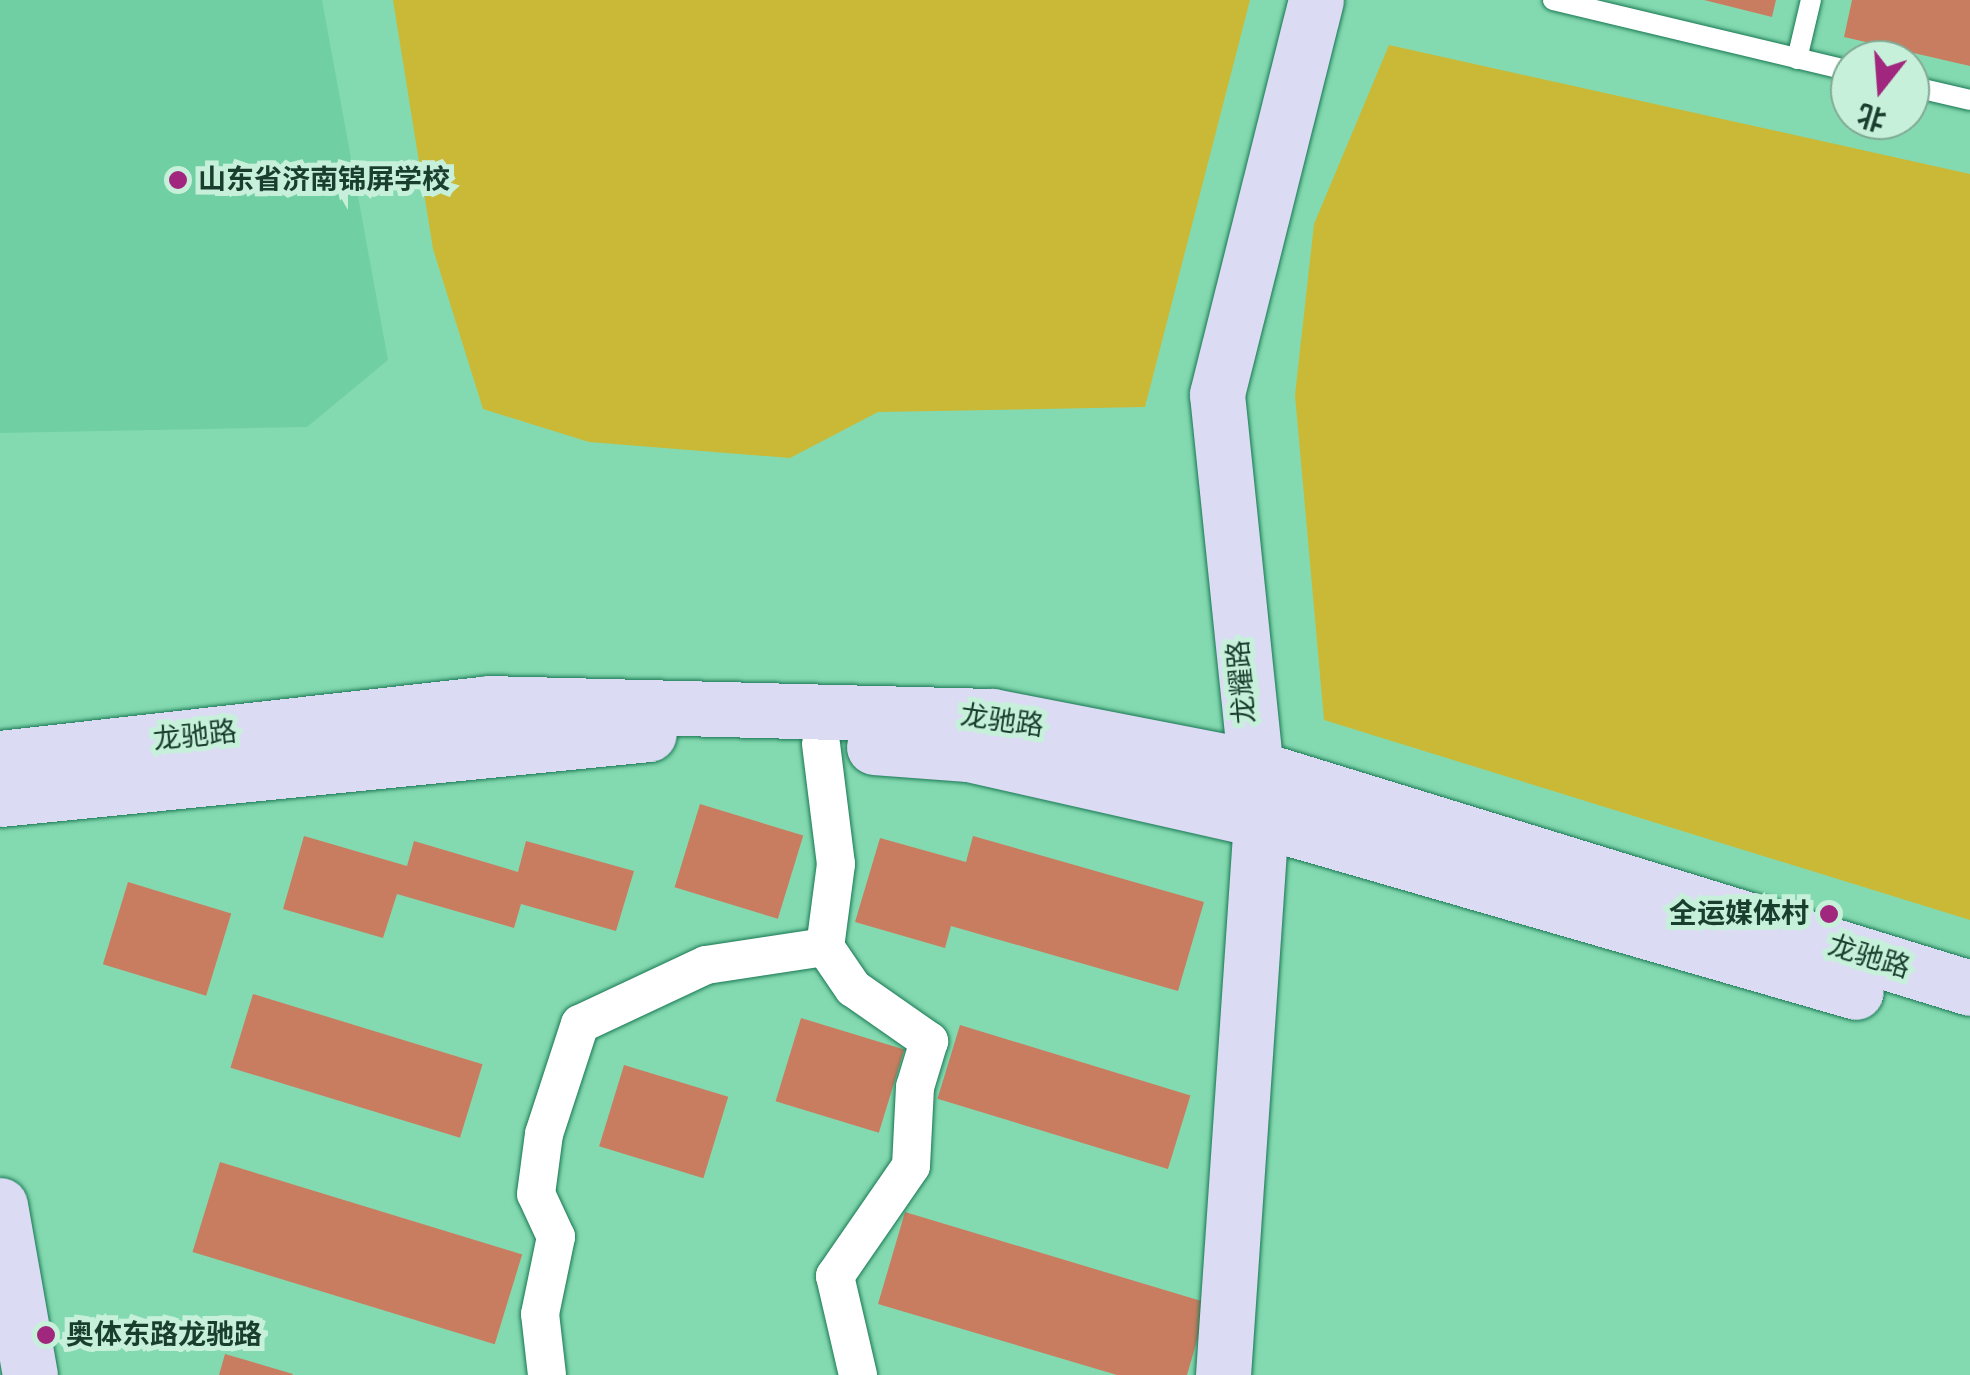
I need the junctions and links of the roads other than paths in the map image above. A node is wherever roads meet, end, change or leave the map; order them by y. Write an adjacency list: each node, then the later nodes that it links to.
1 (1316, 0): 10 (main road, 龙耀路)
2 (1554, 0): 4 (lane)
3 (1811, 0): 4 (lane)
4 (1797, 59): 5 (lane)
5 (1830, 67)
6 (1930, 91): 7 (lane)
7 (1970, 100)
8 (821, 744): 11 (main road, 龙驰路); 12 (main road, 龙驰路); 13 (street)
9 (0, 758): 10 (main road, 龙驰路)
10 (1248, 766): 12 (main road, 龙耀路); 14 (main road, 龙驰路)
11 (0, 799)
12 (1261, 820): 15 (main road, 龙驰路); 20 (main road, 龙耀路)
13 (825, 946): 18 (street); 19 (street)
14 (1970, 988)
15 (1970, 1025)
16 (0, 1205): 17 (main road)
17 (30, 1375)
18 (548, 1375)
19 (858, 1375)
20 (1223, 1375)

